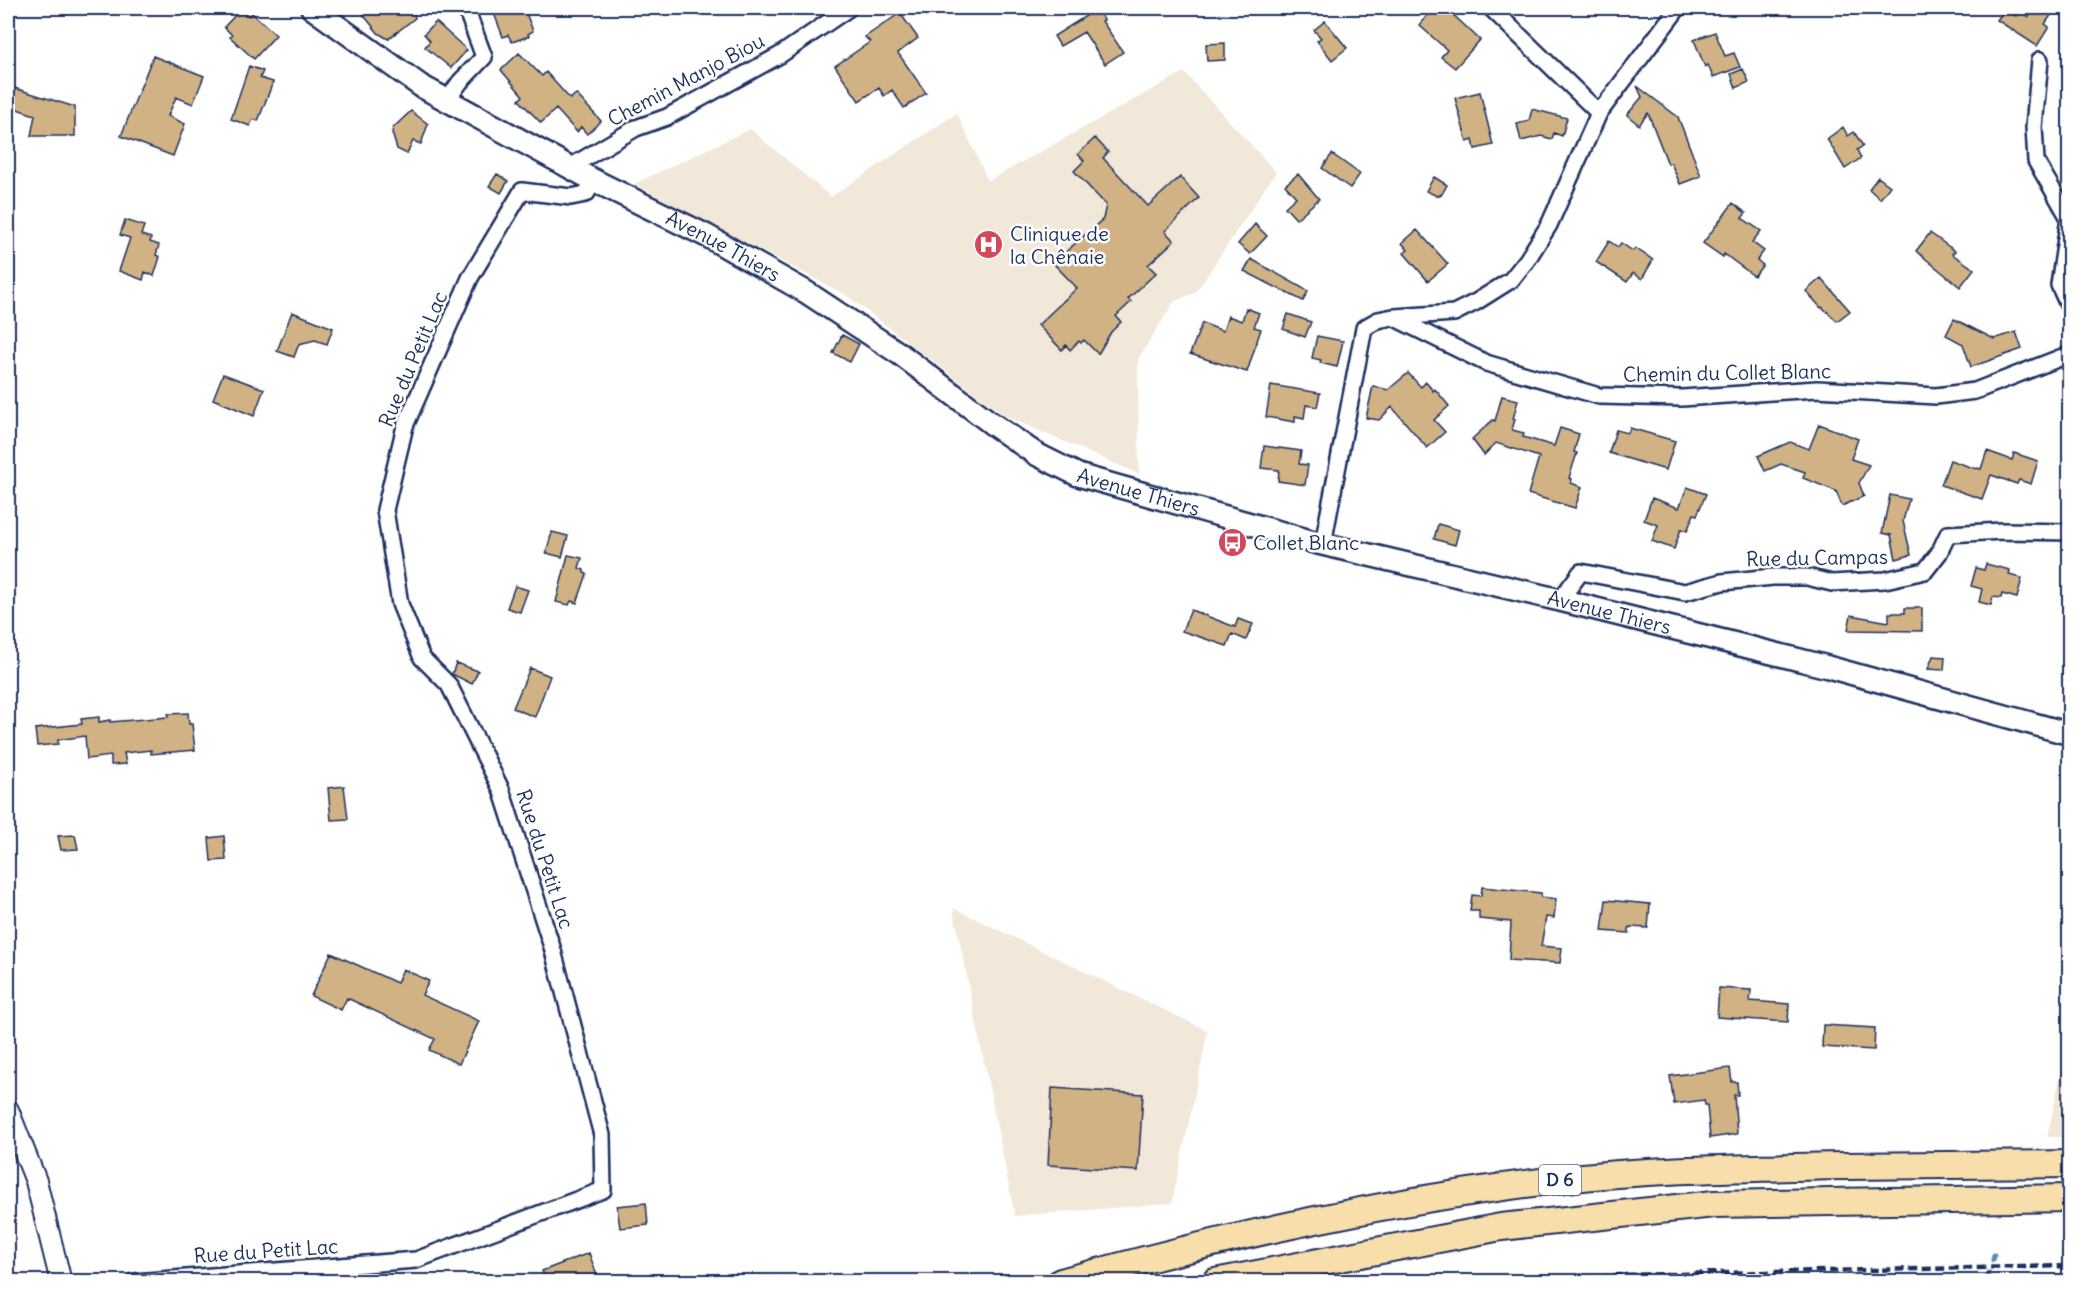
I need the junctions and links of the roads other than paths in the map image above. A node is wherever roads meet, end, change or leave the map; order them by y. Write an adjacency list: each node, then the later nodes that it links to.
1 (849, 8): 9 (street, Chemin Manjo Biou)
2 (1491, 8): 8 (street)
3 (1678, 8): 8 (street)
4 (319, 10): 7 (main road, Avenue Thiers)
5 (468, 14): 7 (street)
6 (2040, 60): 11 (street)
7 (447, 100): 9 (main road, Avenue Thiers)
8 (1599, 113): 12 (street)
9 (570, 167): 10 (main road, Avenue Thiers)
10 (595, 181): 15 (main road, Avenue Thiers); 22 (street, Rue du Petit Lac)
11 (2070, 309)
12 (1393, 317): 13 (street, Chemin du Collet Blanc); 15 (street)
13 (2070, 354)
14 (2070, 532): 16 (street, Rue du Campas)
15 (1323, 544): 16 (main road, Avenue Thiers)
16 (1560, 600): 17 (main road, Avenue Thiers)
17 (2070, 734)
18 (8, 1110): 21 (street)
19 (2070, 1164): 23 (highway, D 6)
20 (2070, 1198): 24 (highway, D 6)
21 (61, 1281)
22 (134, 1281)
23 (1061, 1281)
24 (1215, 1281)

